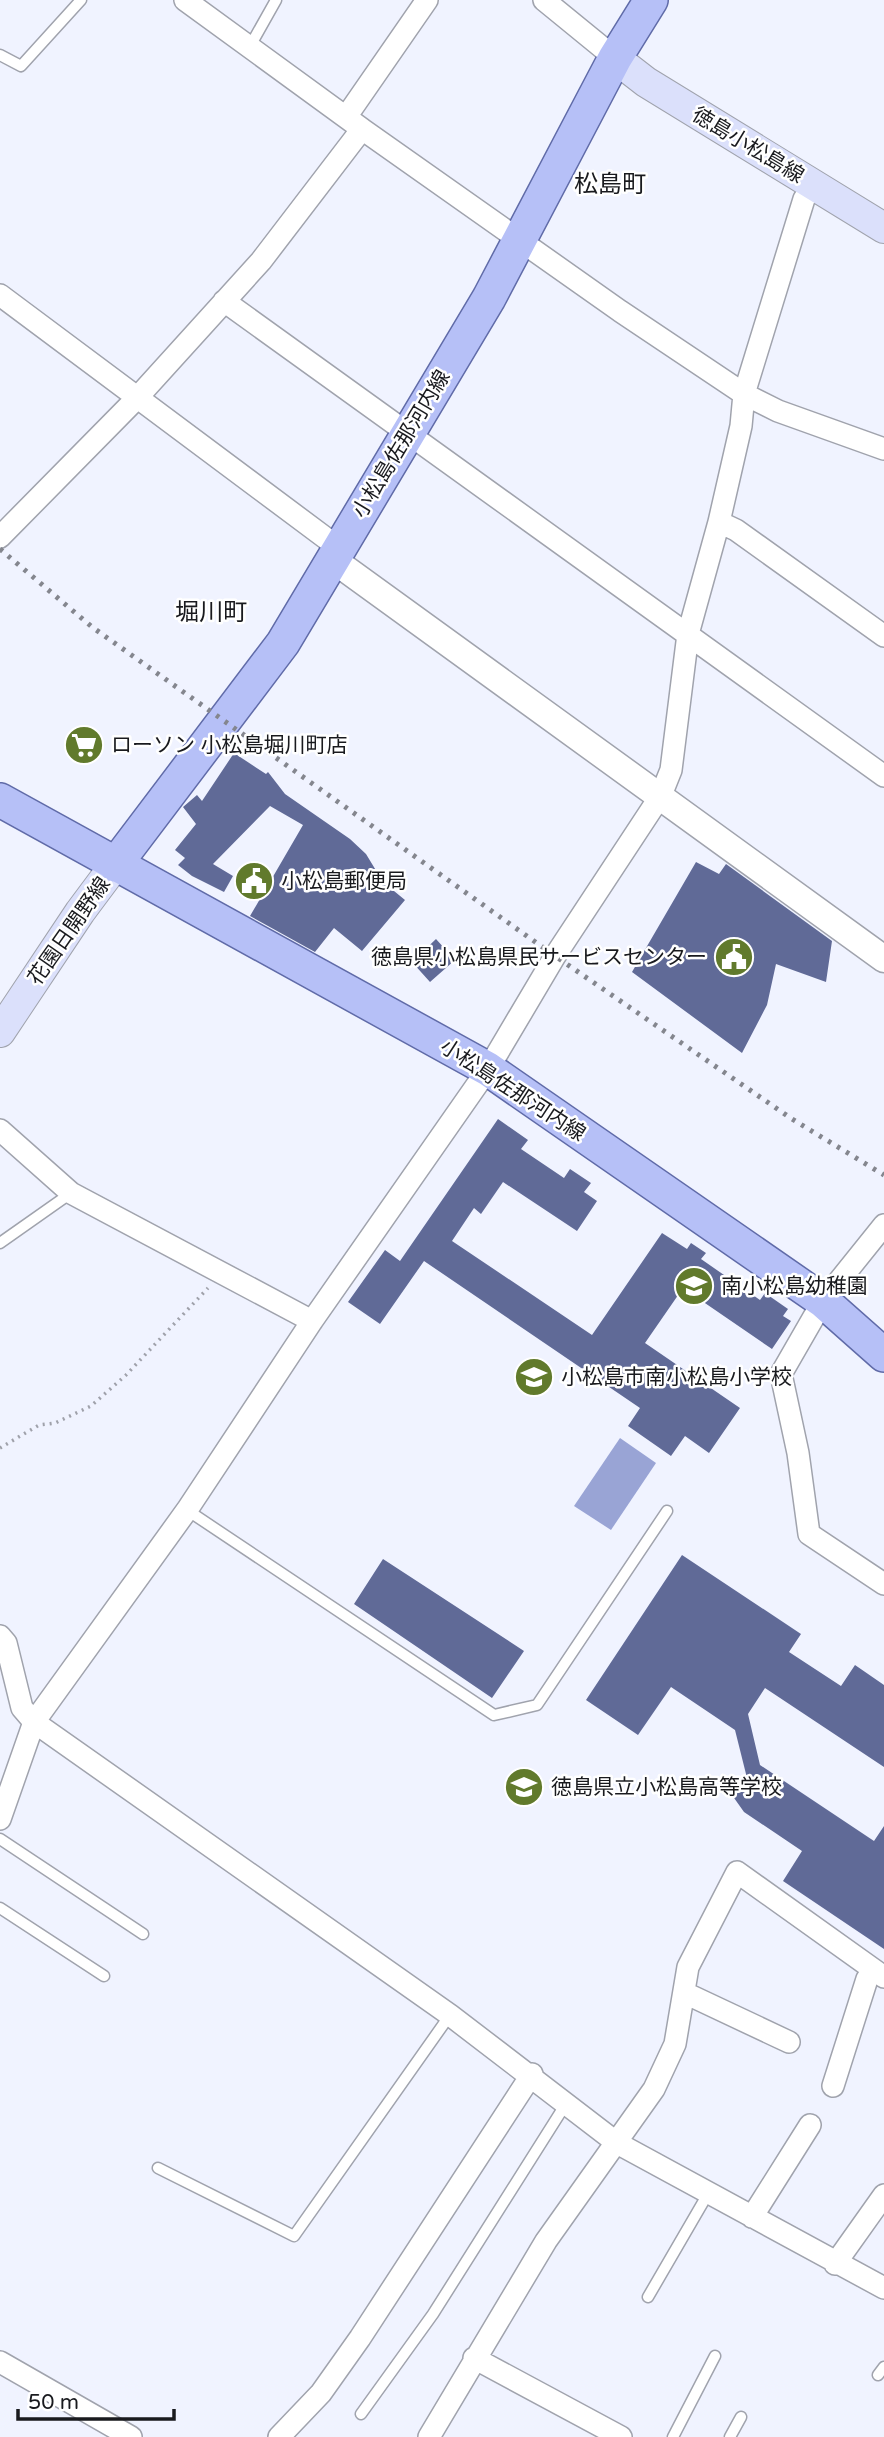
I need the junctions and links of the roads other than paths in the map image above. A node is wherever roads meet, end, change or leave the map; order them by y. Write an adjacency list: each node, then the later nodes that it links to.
1 (81, 0): 8 (lane)
2 (185, 0): 7 (street)
3 (276, 0): 7 (lane)
4 (426, 0): 10 (street)
5 (544, 0): 9 (street)
6 (651, 0): 9 (main road, 小松島佐那河内線)
7 (249, 48): 10 (street)
8 (0, 55)
9 (615, 58): 11 (main road, 徳島小松島線); 13 (main road, 小松島佐那河内線)
10 (354, 123): 13 (street); 15 (street)
11 (814, 185): 12 (main road, 徳島小松島線); 16 (street)
12 (884, 228)
13 (519, 238): 16 (street); 18 (main road, 小松島佐那河内線)
14 (0, 295): 17 (street)
15 (224, 301): 17 (street); 18 (street)
16 (744, 394): 19 (street); 20 (street)
17 (136, 399): 21 (street); 22 (street)
18 (405, 435): 22 (main road, 小松島佐那河内線); 23 (street)
19 (884, 449)
20 (719, 522): 23 (street); 24 (street)
21 (0, 537)
22 (336, 554): 26 (street); 28 (main road, 小松島佐那河内線)
23 (688, 634): 25 (street); 26 (street)
24 (884, 636)
25 (884, 776)
26 (661, 795): 29 (street); 31 (street)
27 (0, 800): 28 (main road, 小松島佐那河内線)
28 (116, 865): 30 (main road, 花園日開野線); 31 (main road, 小松島佐那河内線)
29 (884, 959)
30 (0, 1032)
31 (488, 1069): 36 (main road, 小松島佐那河内線); 37 (street)
32 (0, 1130): 33 (street)
33 (71, 1194): 35 (lane); 37 (street)
34 (884, 1225): 36 (street)
35 (0, 1243)
36 (823, 1301): 38 (main road, 小松島佐那河内線); 41 (street)
37 (312, 1321): 39 (street)
38 (884, 1355)
39 (187, 1510): 40 (lane); 43 (street)
40 (667, 1511)
41 (884, 1584)
42 (0, 1636): 43 (street)
43 (34, 1722): 44 (street); 51 (street)
44 (0, 1819)
45 (0, 1839): 47 (lane)
46 (0, 1908): 49 (lane)
47 (143, 1934)
48 (878, 1973): 50 (street); 54 (street)
49 (104, 1976)
50 (685, 1993): 52 (street); 57 (street)
51 (450, 2015): 53 (street); 58 (lane)
52 (789, 2042)
53 (531, 2074): 55 (street); 72 (street)
54 (833, 2086)
55 (567, 2102): 57 (street); 68 (lane)
56 (810, 2125): 61 (street)
57 (617, 2143): 59 (street); 66 (street)
58 (158, 2168)
59 (709, 2192): 61 (street); 64 (lane)
60 (884, 2195): 62 (street)
61 (752, 2217): 62 (street)
62 (835, 2264): 63 (street)
63 (884, 2288)
64 (649, 2297)
65 (715, 2356): 74 (lane)
66 (474, 2358): 70 (street); 73 (street)
67 (0, 2362): 71 (street)
68 (361, 2414)
69 (741, 2417): 75 (lane)
70 (611, 2435)
71 (131, 2437)
72 (279, 2437)
73 (429, 2437)
74 (673, 2437)
75 (730, 2437)

